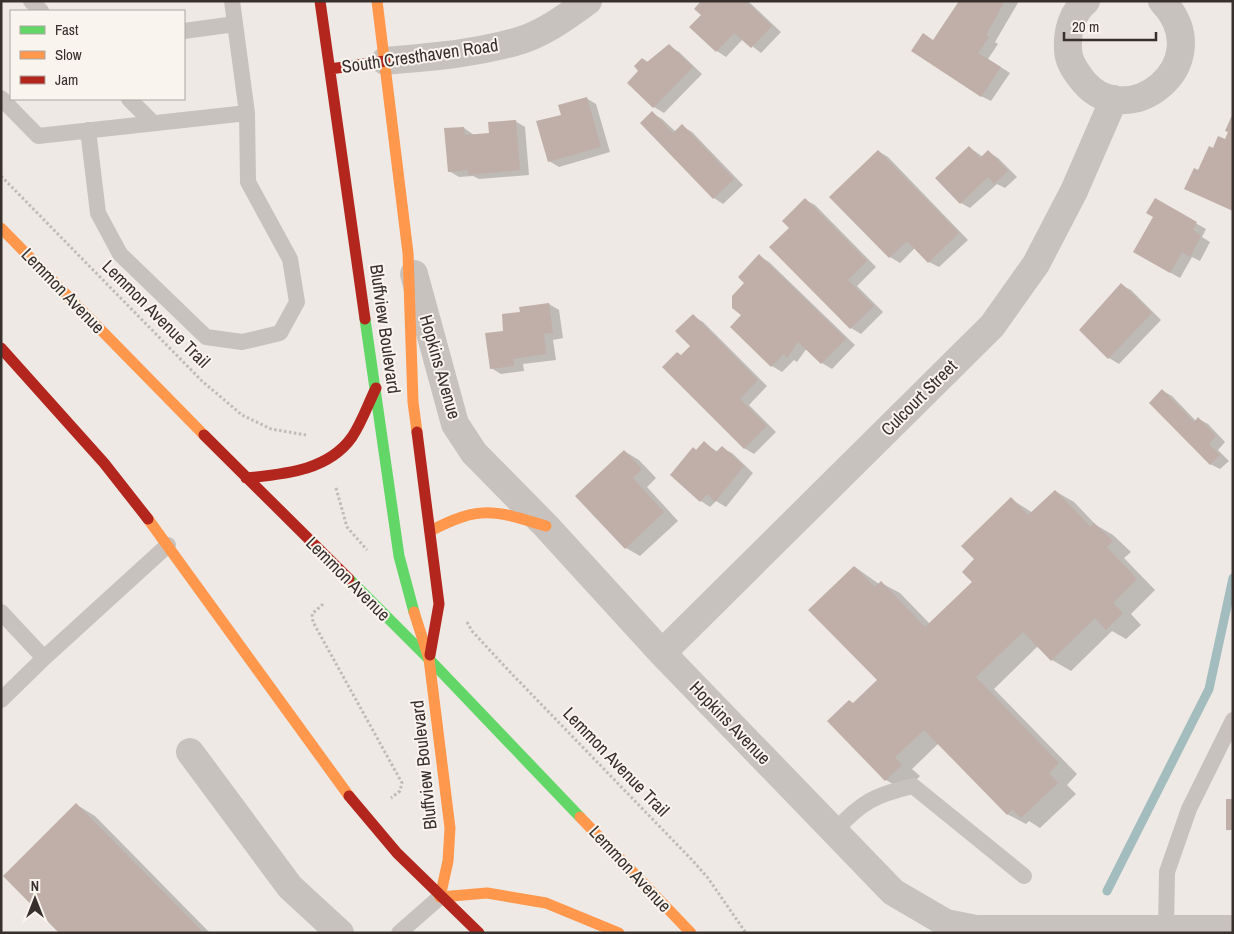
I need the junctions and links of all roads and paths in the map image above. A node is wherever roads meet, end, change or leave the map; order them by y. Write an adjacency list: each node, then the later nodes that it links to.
1 (31, 1): 8 (lane)
2 (232, 1): 9 (lane)
3 (320, 1): 12 (main road, Bluffview Boulevard)
4 (377, 1): 11 (main road, Bluffview Boulevard)
5 (588, 1): 11 (street, South Cresthaven Road)
6 (1086, 1): 14 (street)
7 (1162, 1): 14 (street)
8 (40, 10)
9 (235, 24): 10 (lane); 16 (lane)
10 (185, 31)
11 (385, 61): 12 (main road, South Cresthaven Road); 21 (main road, Bluffview Boulevard)
12 (330, 69): 23 (main road, Bluffview Boulevard)
13 (1, 98): 18 (lane)
14 (1114, 99): 34 (street, Culcourt Street)
15 (130, 100): 17 (lane)
16 (247, 112): 17 (lane); 18 (lane)
17 (154, 123): 18 (lane)
18 (88, 130)
19 (1, 176): 24 (path, Lemmon Avenue Trail)
20 (1, 228): 25 (main road, Lemmon Avenue)
21 (408, 253): 27 (street, Hopkins Avenue); 28 (main road, Bluffview Boulevard)
22 (1, 348): 29 (main road)
23 (376, 388): 25 (main road); 36 (main road, Bluffview Boulevard)
24 (311, 435)
25 (246, 478): 36 (main road, Lemmon Avenue)
26 (334, 483): 30 (path)
27 (546, 526): 28 (main road); 34 (street, Hopkins Avenue)
28 (430, 531): 36 (main road, Bluffview Boulevard)
29 (168, 545): 35 (lane); 43 (main road)
30 (372, 555)
31 (323, 604): 40 (path)
32 (1, 612): 35 (lane)
33 (466, 619): 51 (path, Lemmon Avenue Trail)
34 (662, 653): 41 (street, Hopkins Avenue)
35 (44, 658): 37 (lane)
36 (429, 659): 43 (main road, Bluffview Boulevard); 50 (main road, Lemmon Avenue)
37 (1, 700)
38 (1233, 720): 45 (lane)
39 (190, 752): 46 (street)
40 (388, 801)
41 (835, 831): 42 (lane); 45 (street, Hopkins Avenue)
42 (1024, 876)
43 (440, 897): 47 (lane); 48 (main road); 49 (main road)
44 (1233, 929): 45 (street, Hopkins Avenue)
45 (1166, 930)
46 (340, 933)
47 (399, 933)
48 (479, 933)
49 (619, 933)
50 (691, 933)
51 (746, 933)

